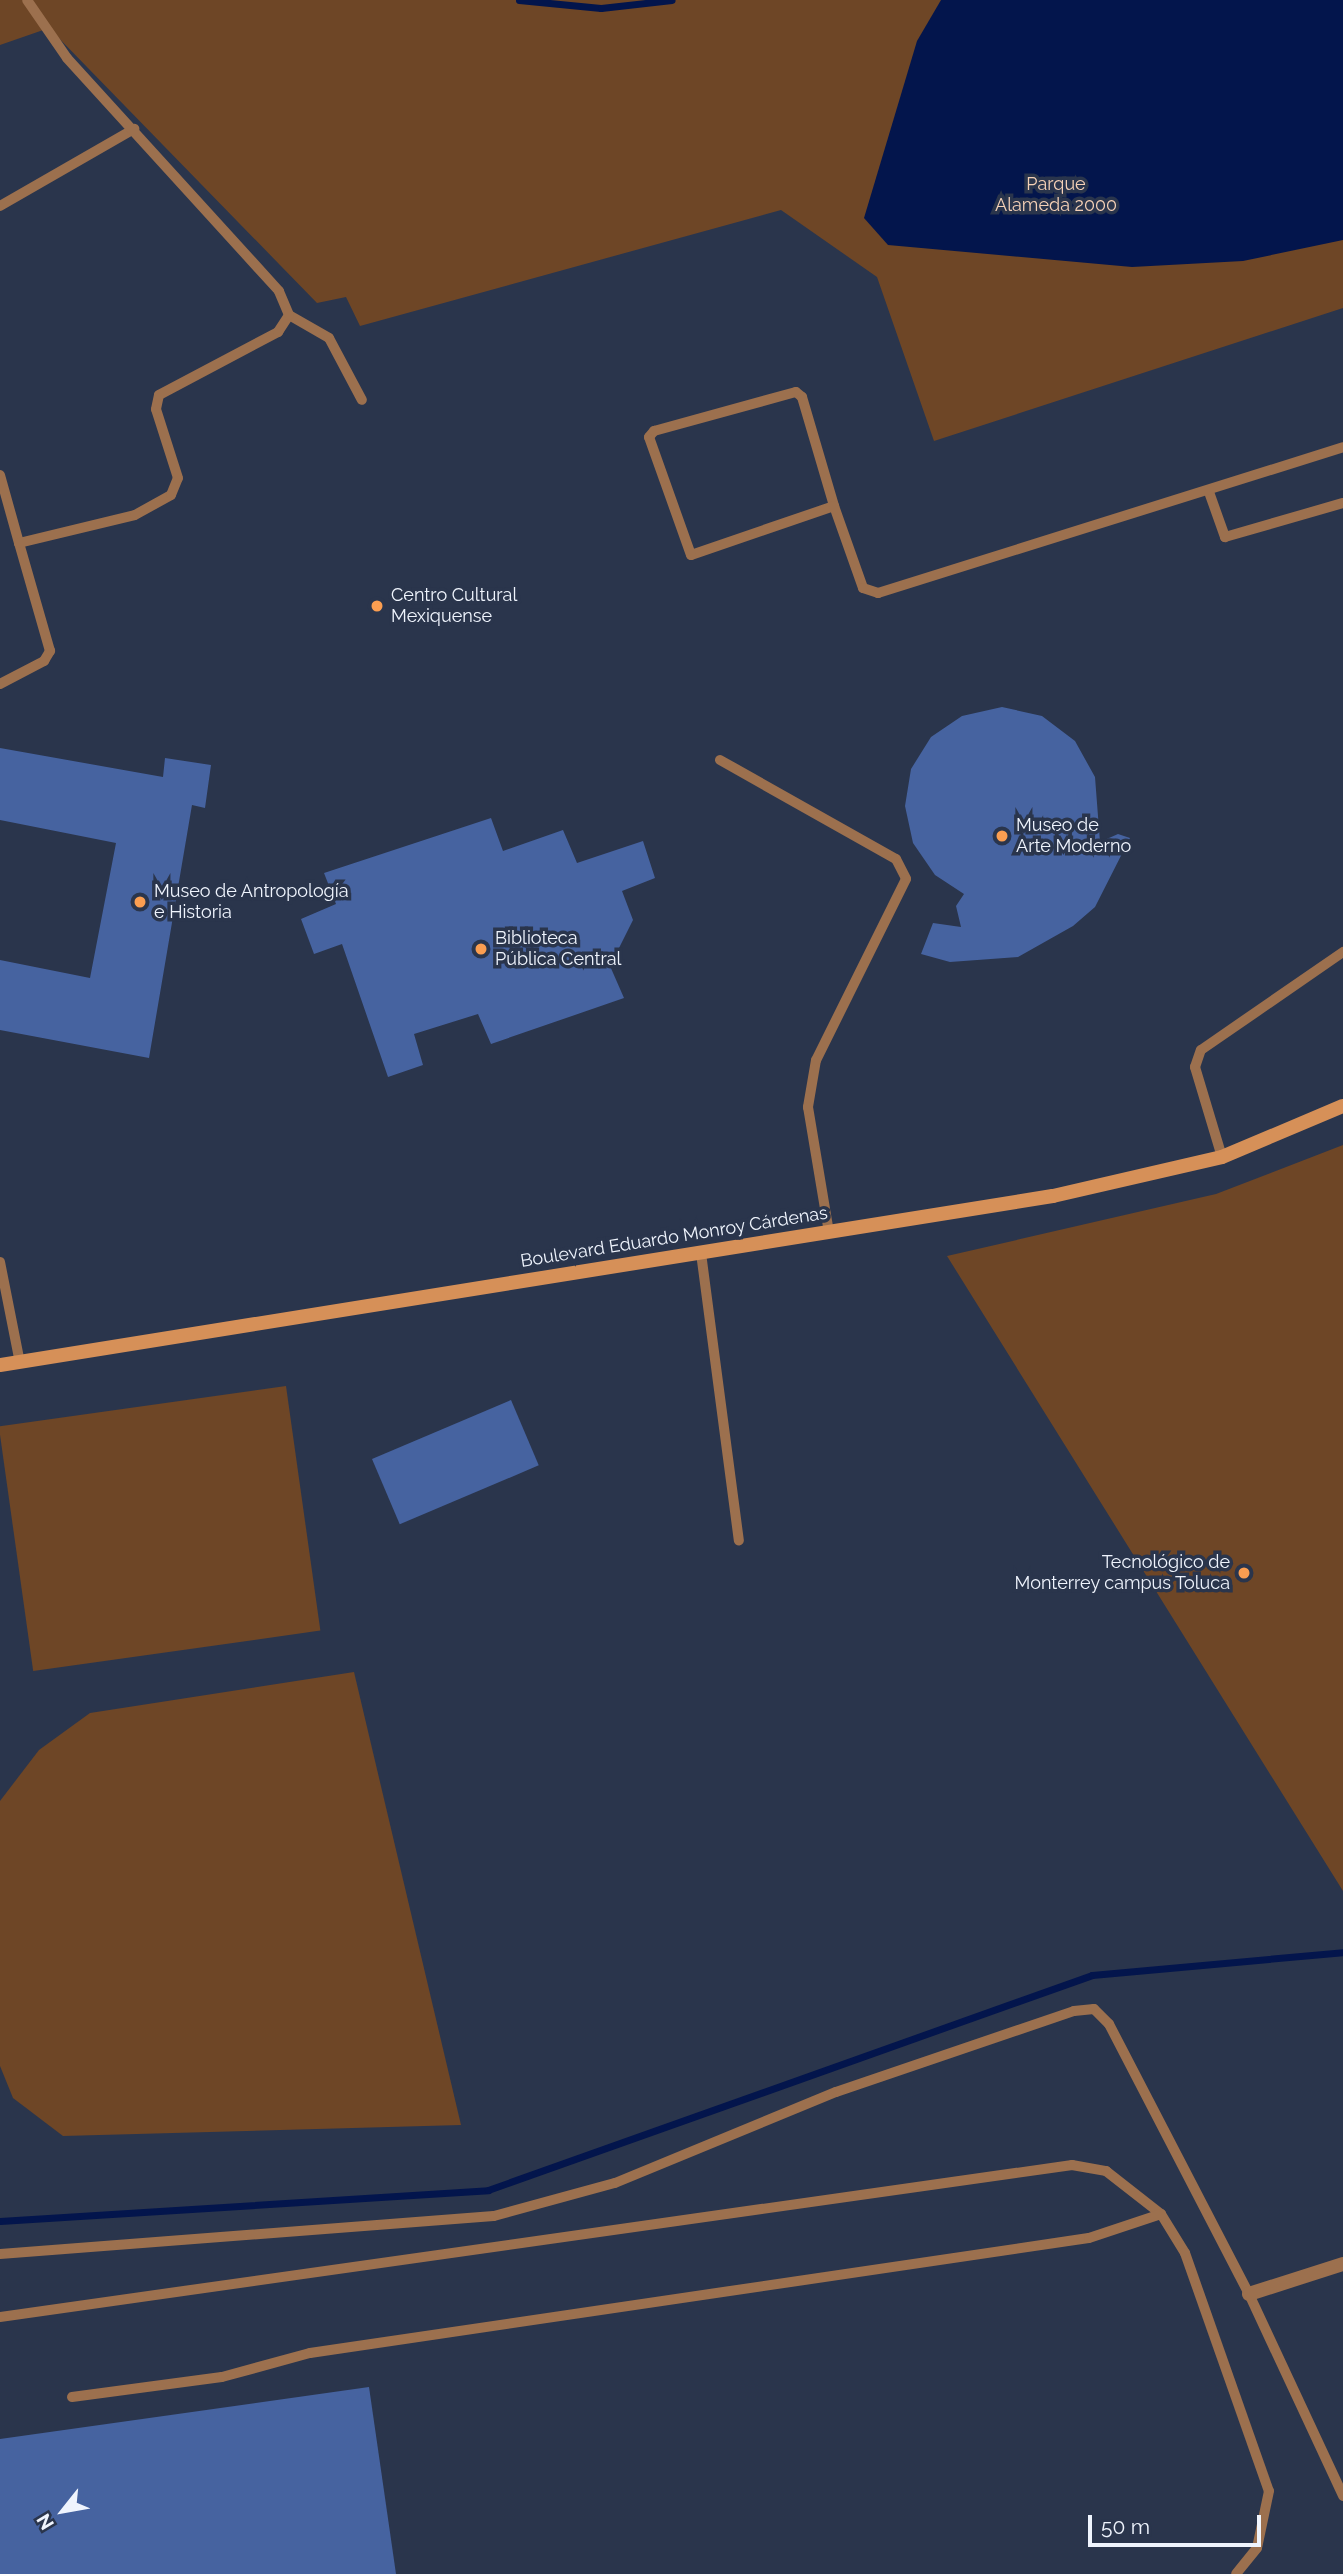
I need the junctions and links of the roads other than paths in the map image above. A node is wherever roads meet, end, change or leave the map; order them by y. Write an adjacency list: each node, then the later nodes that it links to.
1 (27, 0): 2 (lane)
2 (135, 129): 3 (lane); 4 (lane)
3 (0, 206)
4 (289, 315): 5 (lane); 11 (lane)
5 (362, 400)
6 (1343, 447): 8 (lane)
7 (0, 475): 11 (lane)
8 (1209, 492): 9 (lane); 10 (lane)
9 (1343, 503)
10 (834, 506): 10 (lane)
11 (19, 543): 12 (lane)
12 (0, 684)
13 (720, 760): 17 (lane)
14 (1343, 952): 16 (lane)
15 (1343, 1106): 16 (main road, Boulevard Eduardo Monroy Cárdenas)
16 (1222, 1157): 17 (main road, Boulevard Eduardo Monroy Cárdenas)
17 (829, 1232): 18 (main road, Boulevard Eduardo Monroy Cárdenas)
18 (701, 1253): 20 (main road, Boulevard Eduardo Monroy Cárdenas); 22 (lane)
19 (0, 1262): 20 (lane)
20 (20, 1363): 21 (main road, Boulevard Eduardo Monroy Cárdenas)
21 (0, 1365)
22 (739, 1541)
23 (1161, 2214): 27 (lane); 28 (lane); 30 (lane)
24 (0, 2254): 26 (lane)
25 (1343, 2264): 26 (street)
26 (1249, 2294): 29 (lane)
27 (0, 2317)
28 (72, 2397)
29 (1343, 2496)
30 (1236, 2574)

